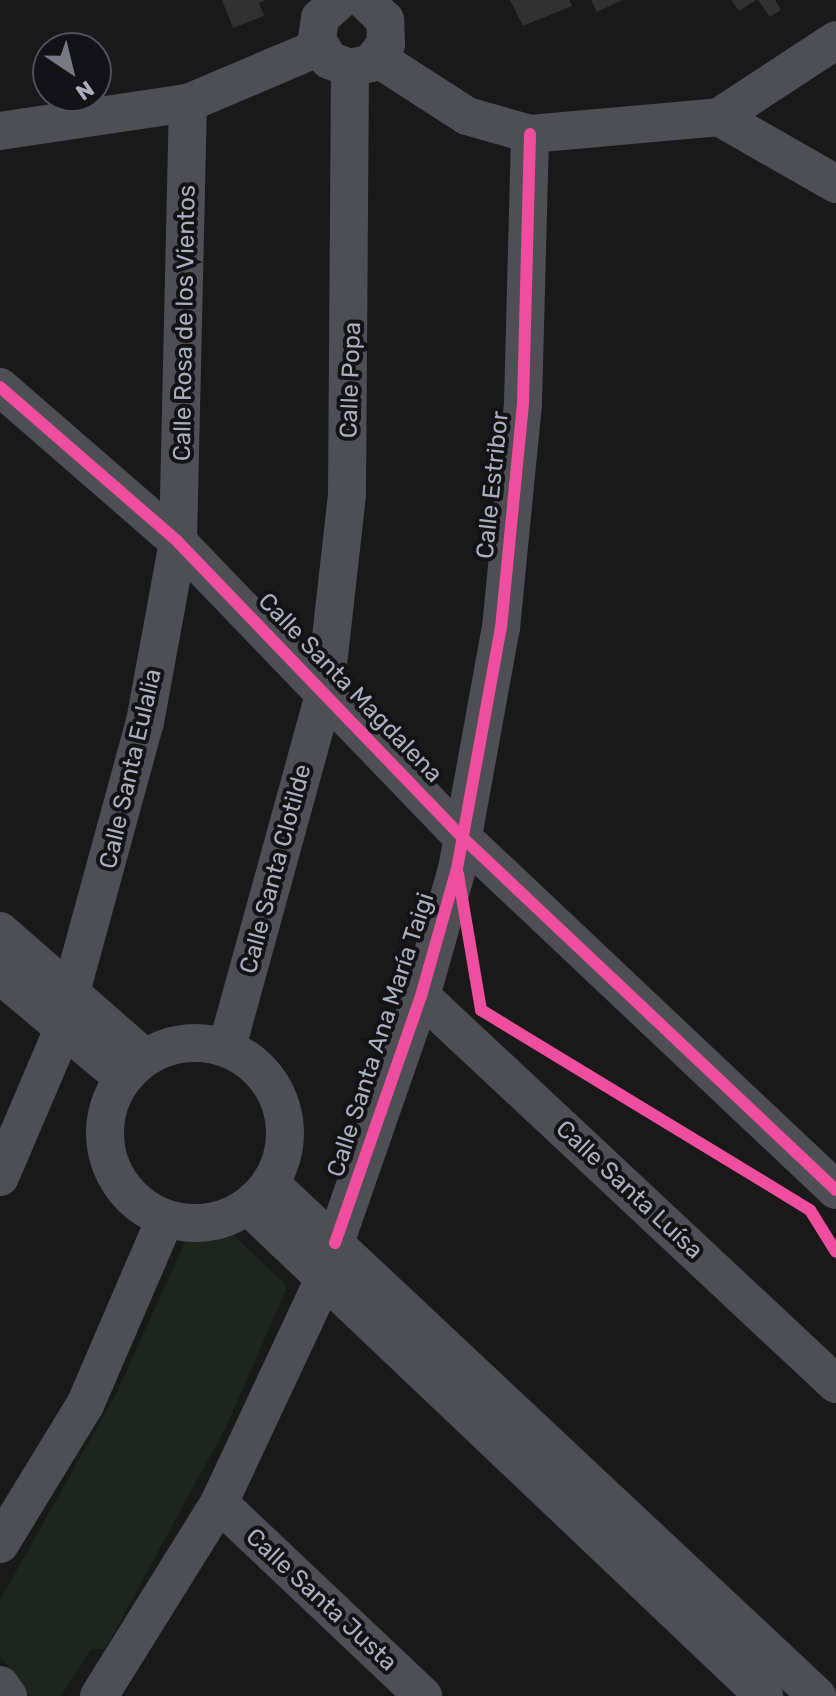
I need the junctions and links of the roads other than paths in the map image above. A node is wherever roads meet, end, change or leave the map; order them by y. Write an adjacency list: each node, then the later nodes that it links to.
1 (354, 2): 3 (street); 3 (street)
2 (836, 40): 5 (street)
3 (349, 58): 4 (street); 6 (street); 11 (street, Calle Popa)
4 (188, 103): 7 (street); 10 (street, Calle Rosa de los Vientos)
5 (719, 117): 6 (street); 8 (street)
6 (530, 134): 12 (street, Calle Estribor)
7 (3, 137)
8 (836, 184)
9 (0, 387): 10 (street, Calle Santa Magdalena)
10 (178, 542): 11 (street, Calle Santa Magdalena); 15 (street, Calle Santa Eulalia)
11 (325, 691): 12 (street, Calle Santa Magdalena); 18 (street, Calle Santa Clotilde)
12 (463, 838): 16 (street, Calle Santa Ana María Taigi); 21 (street, Calle Santa Magdalena)
13 (0, 931): 15 (street)
14 (0, 975): 17 (street)
15 (71, 992): 19 (street)
16 (421, 996): 24 (street, Calle Santa Ana María Taigi); 25 (street, Calle Santa Luísa)
17 (63, 1029): 19 (street); 20 (street)
18 (227, 1047): 19 (street); 22 (street)
19 (133, 1067): 23 (street)
20 (0, 1177)
21 (836, 1190)
22 (259, 1195): 23 (street); 24 (street)
23 (165, 1219): 27 (street)
24 (329, 1261): 26 (street, Calle Santa Ana María Taigi); 32 (street); 33 (street)
25 (836, 1384)
26 (219, 1503): 30 (street, Calle Santa Ana María Taigi); 31 (street, Calle Santa Justa)
27 (0, 1544)
28 (0, 1685): 29 (street)
29 (8, 1696)
30 (99, 1696)
31 (423, 1696)
32 (764, 1696)
33 (817, 1696)

